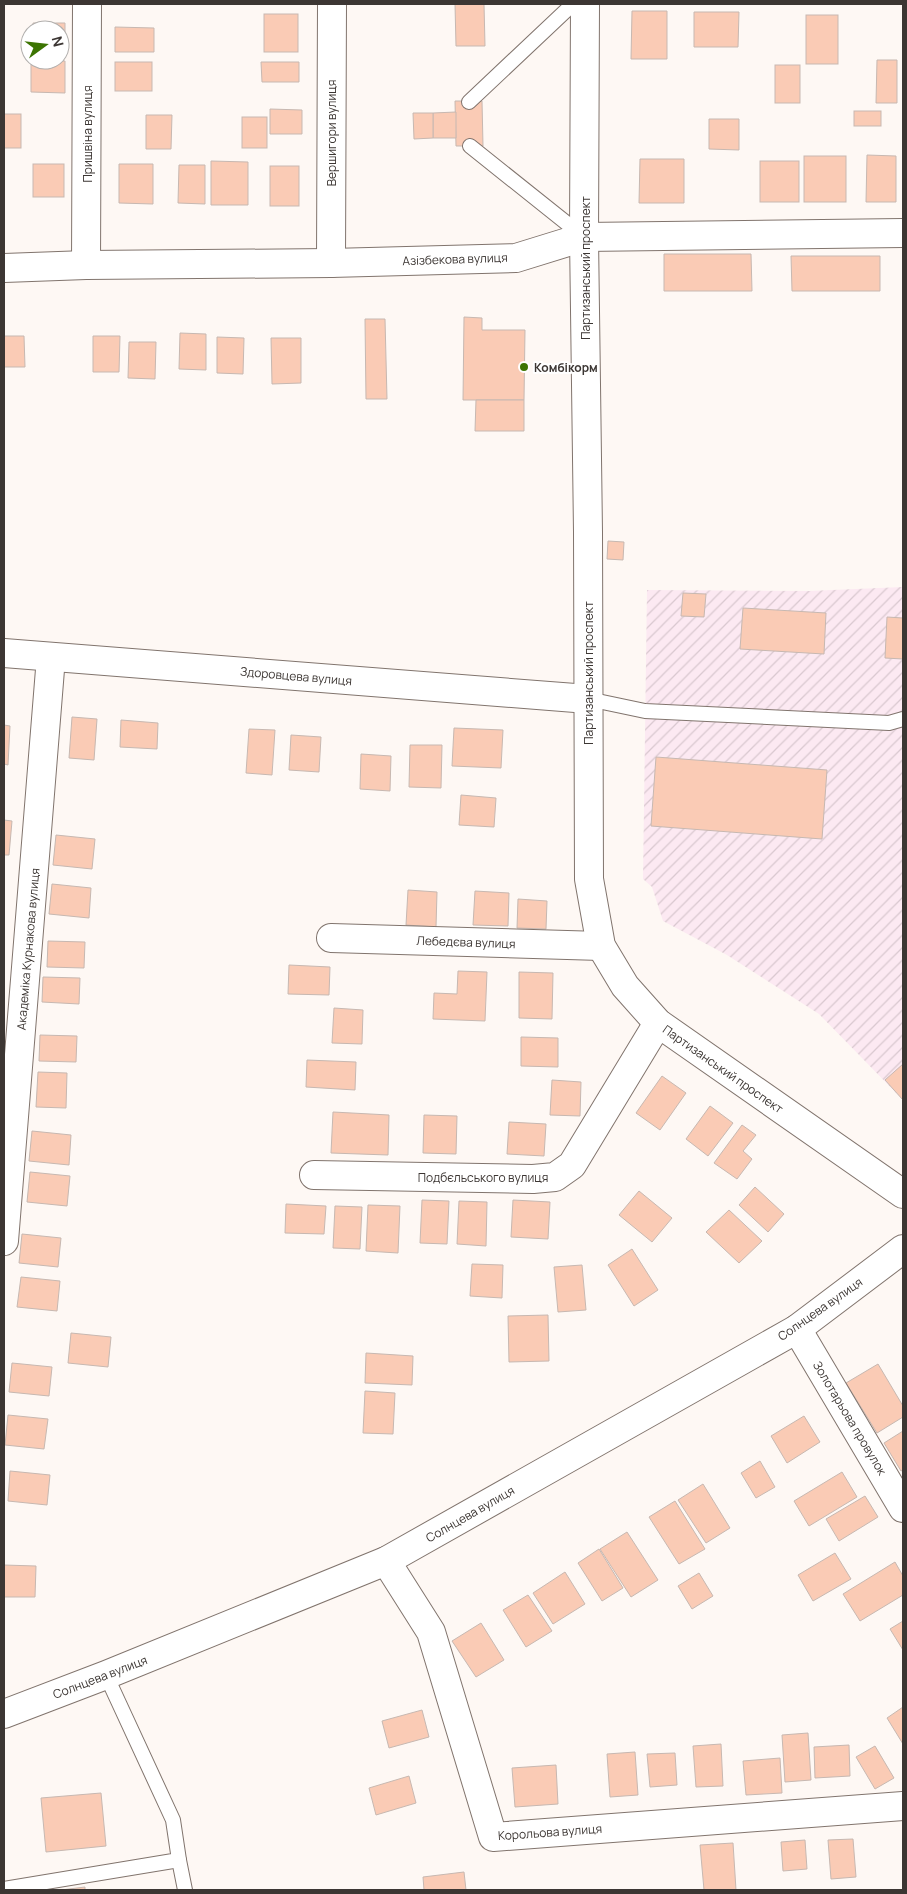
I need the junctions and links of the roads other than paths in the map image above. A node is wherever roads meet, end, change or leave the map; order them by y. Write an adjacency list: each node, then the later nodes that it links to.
1 (87, 4): 10 (street, Пришвіна вулиця)
2 (332, 4): 9 (street, Вершигори вулиця)
3 (573, 4): 5 (lane)
4 (585, 4): 8 (street, Партизанський проспект)
5 (469, 102)
6 (470, 146): 8 (lane)
7 (903, 233): 8 (street, Азізбекова вулиця)
8 (584, 237): 9 (street, Азізбекова вулиця); 14 (street, Партизанський проспект)
9 (331, 263): 10 (street, Азізбекова вулиця)
10 (86, 265): 11 (street, Азізбекова вулиця)
11 (4, 268)
12 (4, 653): 13 (street, Здоровцева вулиця)
13 (51, 657): 14 (street, Здоровцева вулиця); 21 (street, Академіка Курнакова вулиця)
14 (588, 699): 15 (lane); 17 (street, Партизанський проспект)
15 (903, 719)
16 (331, 938): 17 (street, Лебедєва вулиця)
17 (601, 946): 18 (street, Партизанський проспект)
18 (658, 1023): 19 (street, Подбєльського вулиця); 20 (street, Партизанський проспект)
19 (314, 1175)
20 (903, 1194)
21 (4, 1241)
22 (903, 1249): 23 (street, Солнцева вулиця)
23 (797, 1329): 24 (street, Золотарьова провулок); 25 (street, Солнцева вулиця)
24 (903, 1508)
25 (386, 1562): 26 (street, Солнцева вулиця); 28 (street, Корольова вулиця)
26 (106, 1675): 27 (street, Солнцева вулиця); 29 (lane)
27 (4, 1714)
28 (903, 1806)
29 (179, 1860): 30 (lane); 31 (lane)
30 (4, 1889)
31 (185, 1890)

